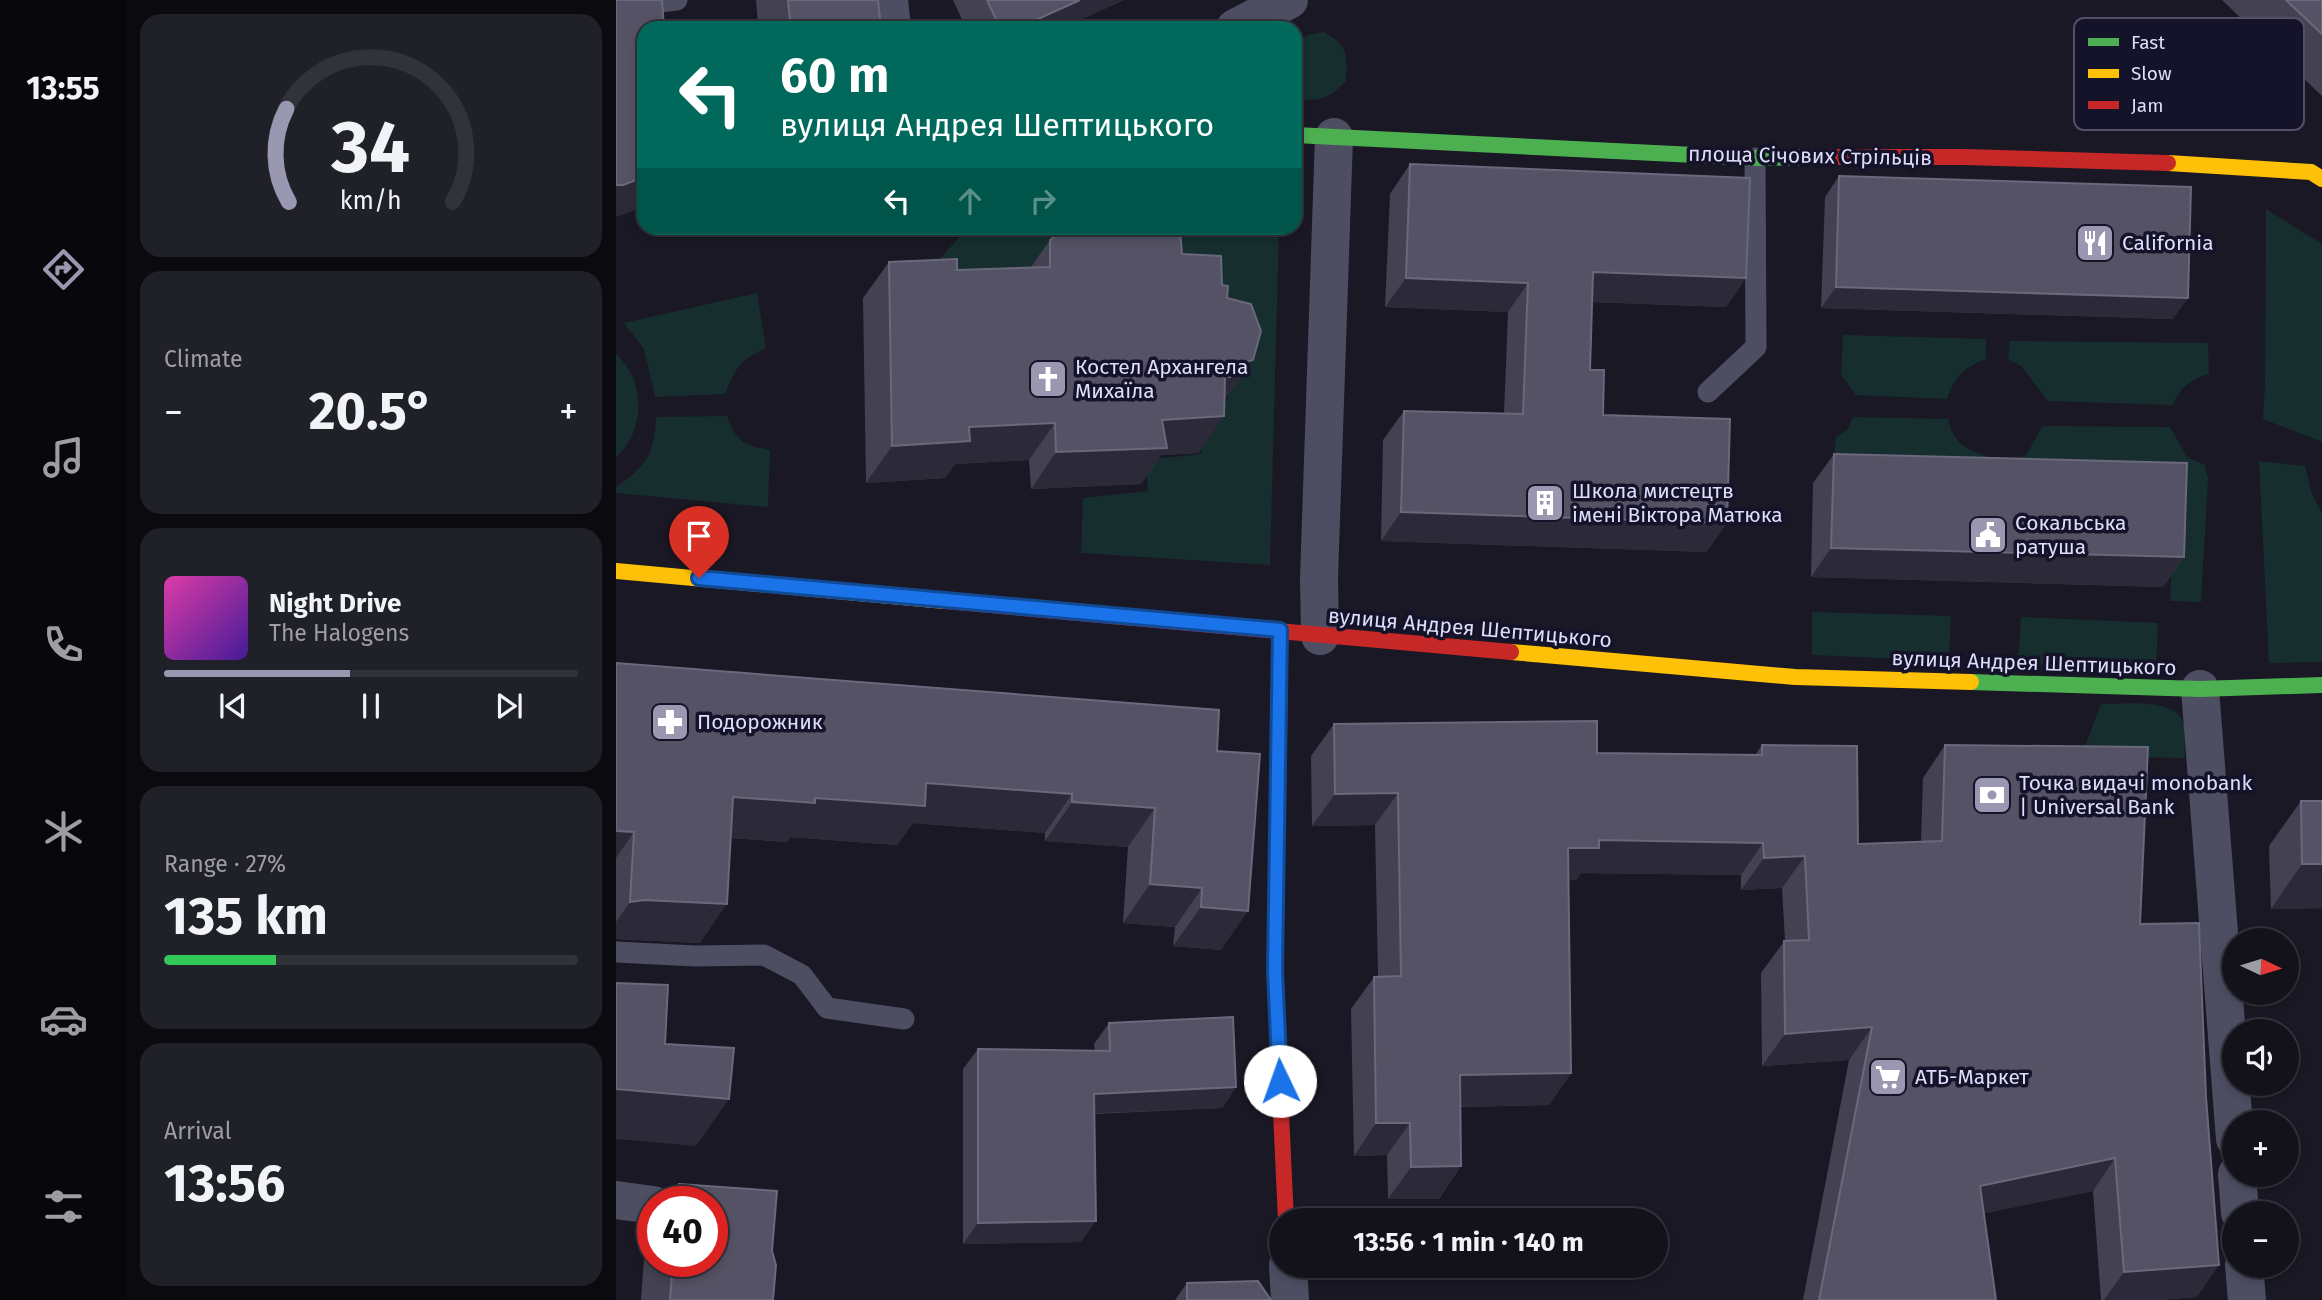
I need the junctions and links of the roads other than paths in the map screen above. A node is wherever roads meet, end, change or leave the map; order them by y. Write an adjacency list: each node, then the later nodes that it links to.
1 (677, 0): 4 (lane)
2 (889, 0): 5 (street)
3 (1289, 0): 6 (street)
4 (616, 6)
5 (891, 21)
6 (1248, 21)
7 (1302, 135): 8 (street, площа Січових Стрільців)
8 (1334, 137): 9 (street, площа Січових Стрільців); 14 (street)
9 (1755, 158): 10 (street, площа Січових Стрільців); 11 (lane)
10 (2322, 179)
11 (1708, 392)
12 (616, 571): 13 (street, вулиця Андрея Шептицького)
13 (1280, 630): 14 (street, вулиця Андрея Шептицького); 22 (street)
14 (1320, 636): 16 (street, вулиця Андрея Шептицького)
15 (2322, 685): 16 (street, вулиця Андрея Шептицького)
16 (2200, 689): 19 (street)
17 (616, 952): 18 (lane)
18 (904, 1019)
19 (2233, 1110)
20 (616, 1200): 21 (street)
21 (637, 1203)
22 (1285, 1208)
23 (1289, 1278): 25 (street)
24 (2245, 1278): 26 (street)
25 (1290, 1300)
26 (2247, 1300)

